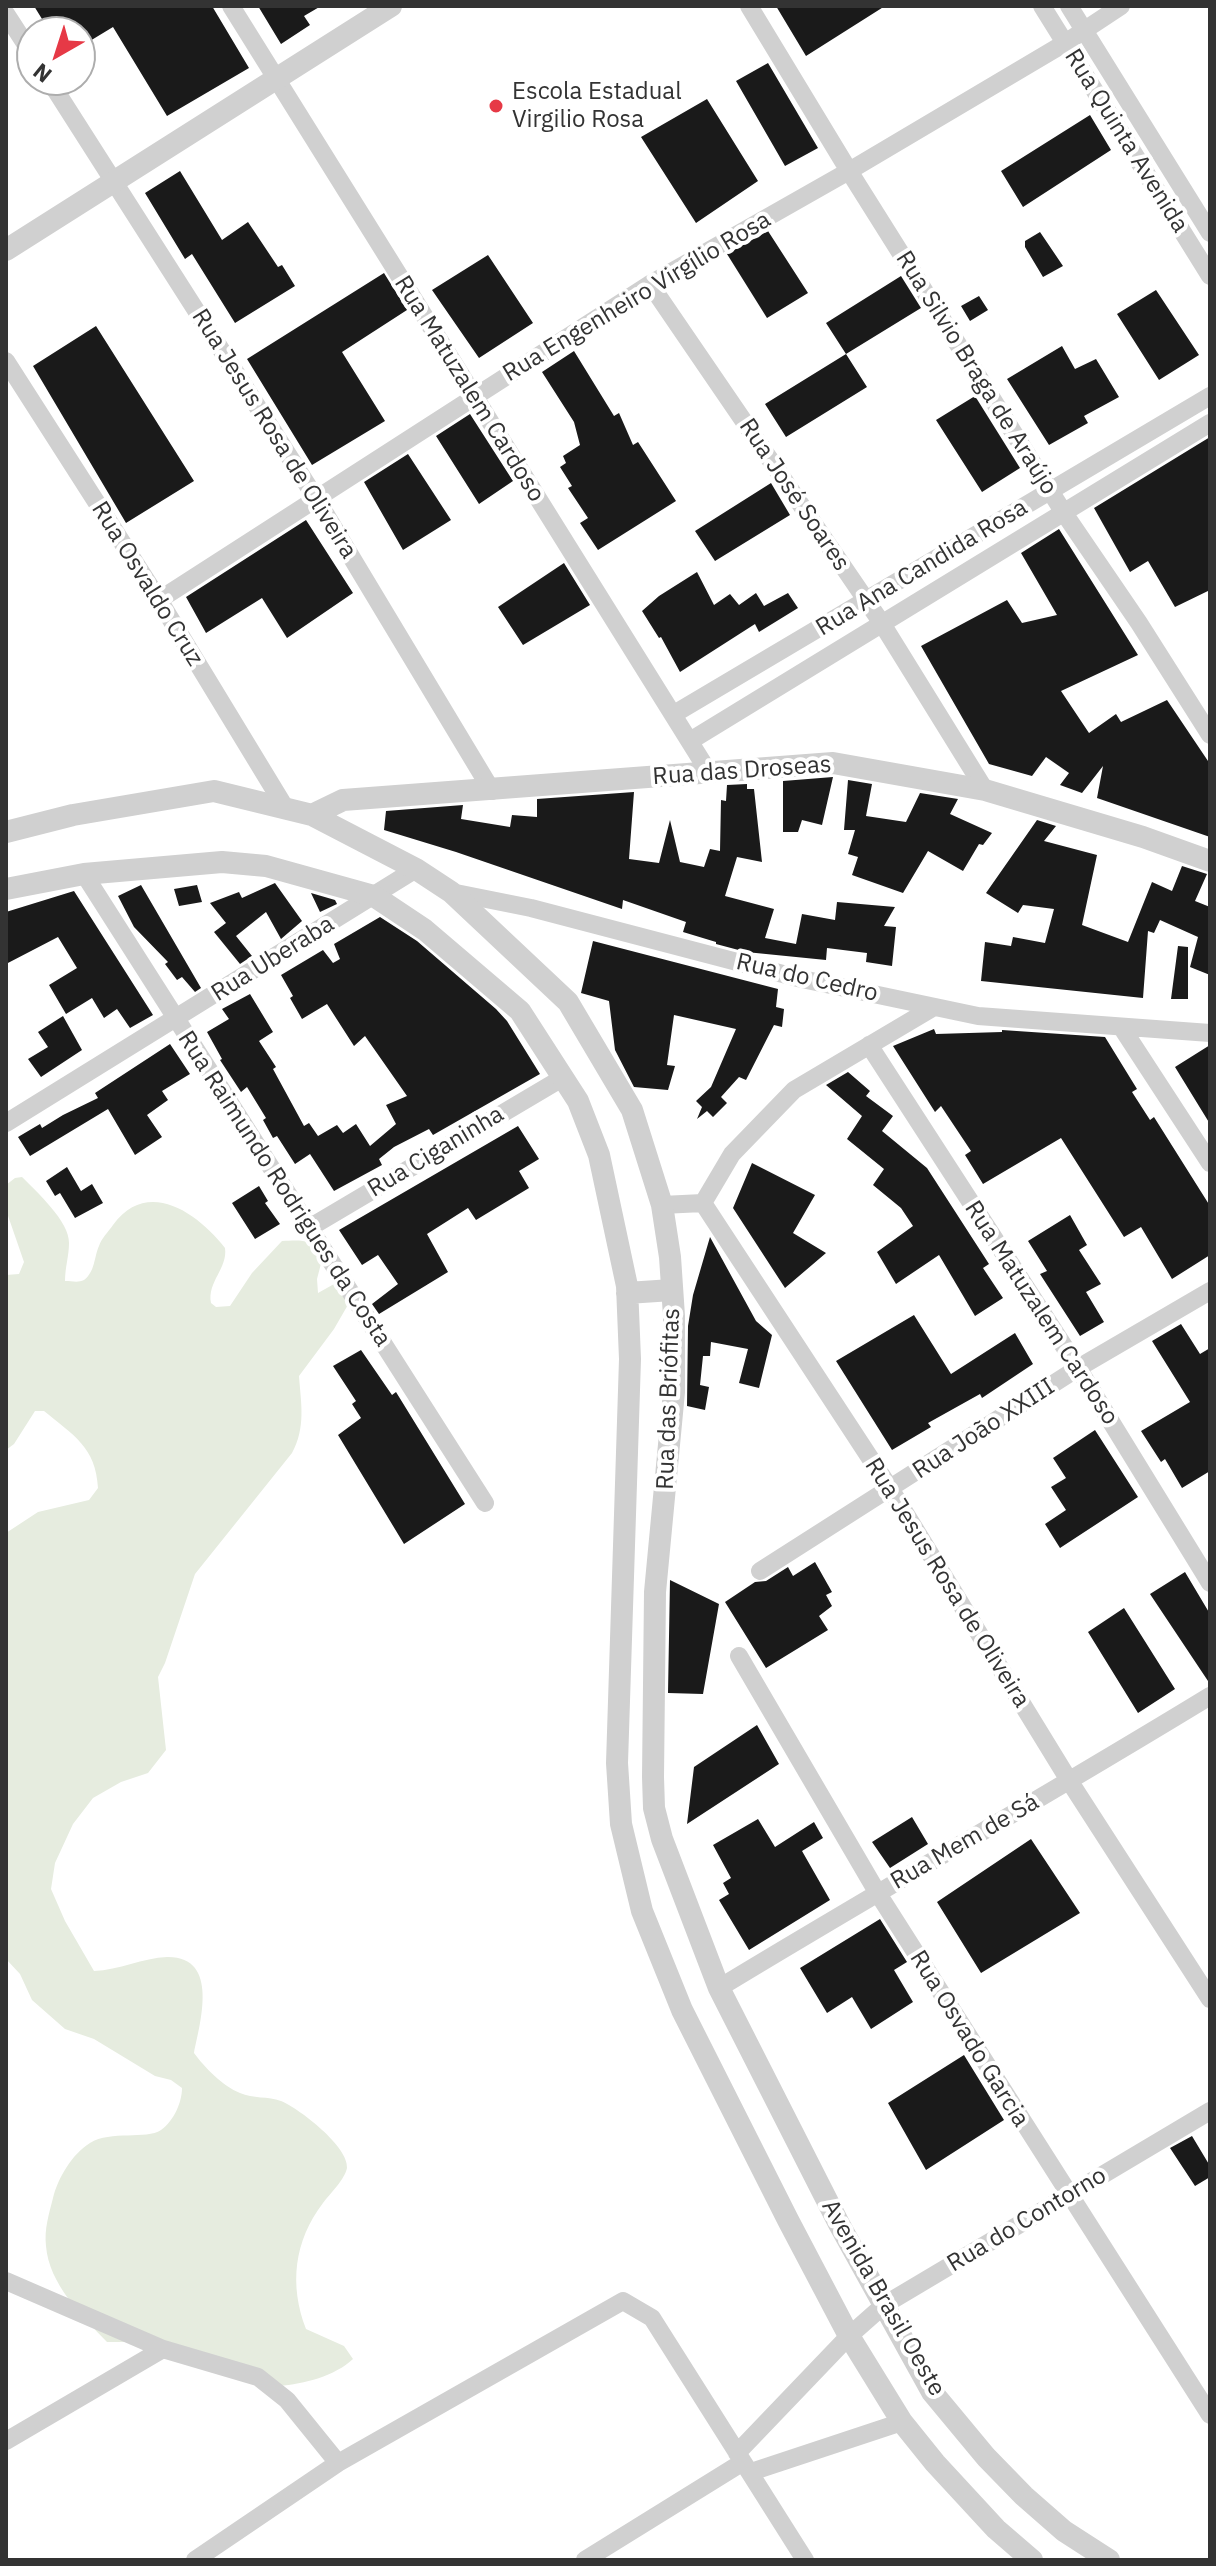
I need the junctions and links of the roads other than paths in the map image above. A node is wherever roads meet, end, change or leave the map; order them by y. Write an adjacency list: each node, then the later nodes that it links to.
1 (231, 6): 9 (street, Rua Matuzalem Cardoso)
2 (391, 6): 9 (street)
3 (749, 6): 11 (street, Rua Silvio Braga de Araújo)
4 (1042, 6): 8 (street, Rua Quinta Avenida)
5 (1069, 6): 7 (street, Rua Quinta Avenida)
6 (1121, 6): 7 (street, Rua Engenheiro Virgílio Rosa)
7 (1084, 30): 8 (street, Rua Engenheiro Virgílio Rosa); 13 (street, Rua Quinta Avenida)
8 (1065, 43): 11 (street, Rua Engenheiro Virgílio Rosa); 15 (street, Rua Quinta Avenida)
9 (276, 79): 12 (street); 19 (street, Rua Matuzalem Cardoso)
10 (60, 96): 12 (street, Rua Jesus Rosa de Oliveira)
11 (849, 171): 16 (street, Rua Engenheiro Virgílio Rosa); 21 (street, Rua Silvio Braga de Araújo)
12 (116, 181): 14 (street); 22 (street, Rua Jesus Rosa de Oliveira)
13 (1210, 233)
14 (6, 250)
15 (1210, 276)
16 (650, 284): 19 (street, Rua Engenheiro Virgílio Rosa); 25 (street, Rua José Soares)
17 (6, 361): 24 (street, Rua Osvaldo Cruz)
18 (1210, 396): 21 (street, Rua Ana Candida Rosa)
19 (474, 398): 22 (street, Rua Engenheiro Virgílio Rosa); 27 (street, Rua Matuzalem Cardoso)
20 (1210, 423): 23 (street, Rua Ana Candida Rosa)
21 (1050, 490): 23 (street, Rua Silvio Braga de Araújo); 25 (street, Rua Ana Candida Rosa)
22 (317, 500): 24 (street, Rua Engenheiro Virgílio Rosa); 32 (street, Rua Jesus Rosa de Oliveira)
23 (1064, 513): 26 (street, Rua Ana Candida Rosa); 28 (street, Rua Silvio Braga de Araújo)
24 (159, 600): 33 (street, Rua Osvaldo Cruz)
25 (866, 602): 26 (street, Rua José Soares); 27 (street, Rua Ana Candida Rosa)
26 (881, 622): 29 (street, Rua Ana Candida Rosa); 31 (street, Rua José Soares)
27 (674, 714): 29 (street, Rua Matuzalem Cardoso)
28 (1210, 735)
29 (690, 741): 30 (street, Rua Matuzalem Cardoso)
30 (708, 771): 31 (street, Rua das Droseas); 32 (street, Rua das Droseas)
31 (985, 790): 36 (street, Rua das Droseas)
32 (492, 791): 34 (street, Rua das Droseas)
33 (286, 809): 34 (street, Rua do Cedro); 35 (street, Rua do Cedro)
34 (312, 815): 37 (street, Rua do Cedro)
35 (6, 832)
36 (1210, 861)
37 (416, 869): 40 (street, Rua do Cedro); 41 (street, Rua Uberaba)
38 (84, 874): 39 (street, Rua das Briófitas); 41 (street, Rua das Briófitas); 43 (street, Rua Raimundo Rodrigues da Costa)
39 (6, 889)
40 (451, 892): 42 (street, Rua do Cedro); 51 (street, Rua das Briófitas)
41 (374, 896): 43 (street, Rua Uberaba); 47 (street, Rua das Briófitas)
42 (934, 1007): 44 (street, Rua do Cedro); 46 (street)
43 (175, 1019): 48 (street, Rua Uberaba); 52 (street, Rua Raimundo Rodrigues da Costa)
44 (1122, 1028): 45 (street, Rua do Cedro); 49 (street)
45 (1210, 1033)
46 (869, 1045): 50 (street); 56 (street, Rua Matuzalem Cardoso)
47 (564, 1077): 52 (street, Rua Ciganinha); 55 (street, Rua das Briófitas)
48 (6, 1123)
49 (1210, 1163)
50 (703, 1203): 51 (street); 57 (street, Rua Jesus Rosa de Oliveira)
51 (662, 1205): 53 (street, Rua das Briófitas)
52 (309, 1228): 58 (street, Rua Raimundo Rodrigues da Costa)
53 (672, 1290): 55 (street); 65 (street, Rua das Briófitas)
54 (1210, 1291): 56 (street, Rua João XXIII)
55 (627, 1293): 67 (street, Rua das Briófitas)
56 (1078, 1368): 57 (street, Rua João XXIII); 60 (street, Rua Matuzalem Cardoso)
57 (891, 1490): 59 (street, Rua João XXIII); 63 (street, Rua Jesus Rosa de Oliveira)
58 (485, 1503)
59 (760, 1571)
60 (1210, 1583)
61 (739, 1656): 64 (street, Rua Osvado Garcia)
62 (1210, 1696): 63 (street, Rua Mem de Sá)
63 (1070, 1782): 64 (street, Rua Mem de Sá); 66 (street, Rua Jesus Rosa de Oliveira)
64 (877, 1892): 65 (street, Rua Mem de Sá); 69 (street, Rua Osvado Garcia)
65 (719, 1988): 71 (street, Avenida Brasil Oeste)
66 (1210, 1999)
67 (682, 2010): 72 (street, Avenida Brasil Oeste)
68 (1210, 2111): 69 (street, Rua do Contorno)
69 (1067, 2195): 71 (street, Rua do Contorno); 74 (street, Rua Osvado Garcia)
70 (6, 2281): 73 (street)
71 (884, 2305): 72 (street, Rua do Contorno); 83 (street, Avenida Brasil Oeste)
72 (849, 2336): 75 (street, Avenida Brasil Oeste); 78 (street, Rua do Contorno)
73 (163, 2349): 76 (street); 77 (street)
74 (1210, 2415)
75 (902, 2422): 78 (street); 82 (street, Avenida Brasil Oeste)
76 (6, 2441)
77 (338, 2463): 78 (street); 79 (street)
78 (743, 2463): 80 (street); 81 (street)
79 (195, 2560)
80 (585, 2560)
81 (805, 2560)
82 (1032, 2560)
83 (1109, 2560)

